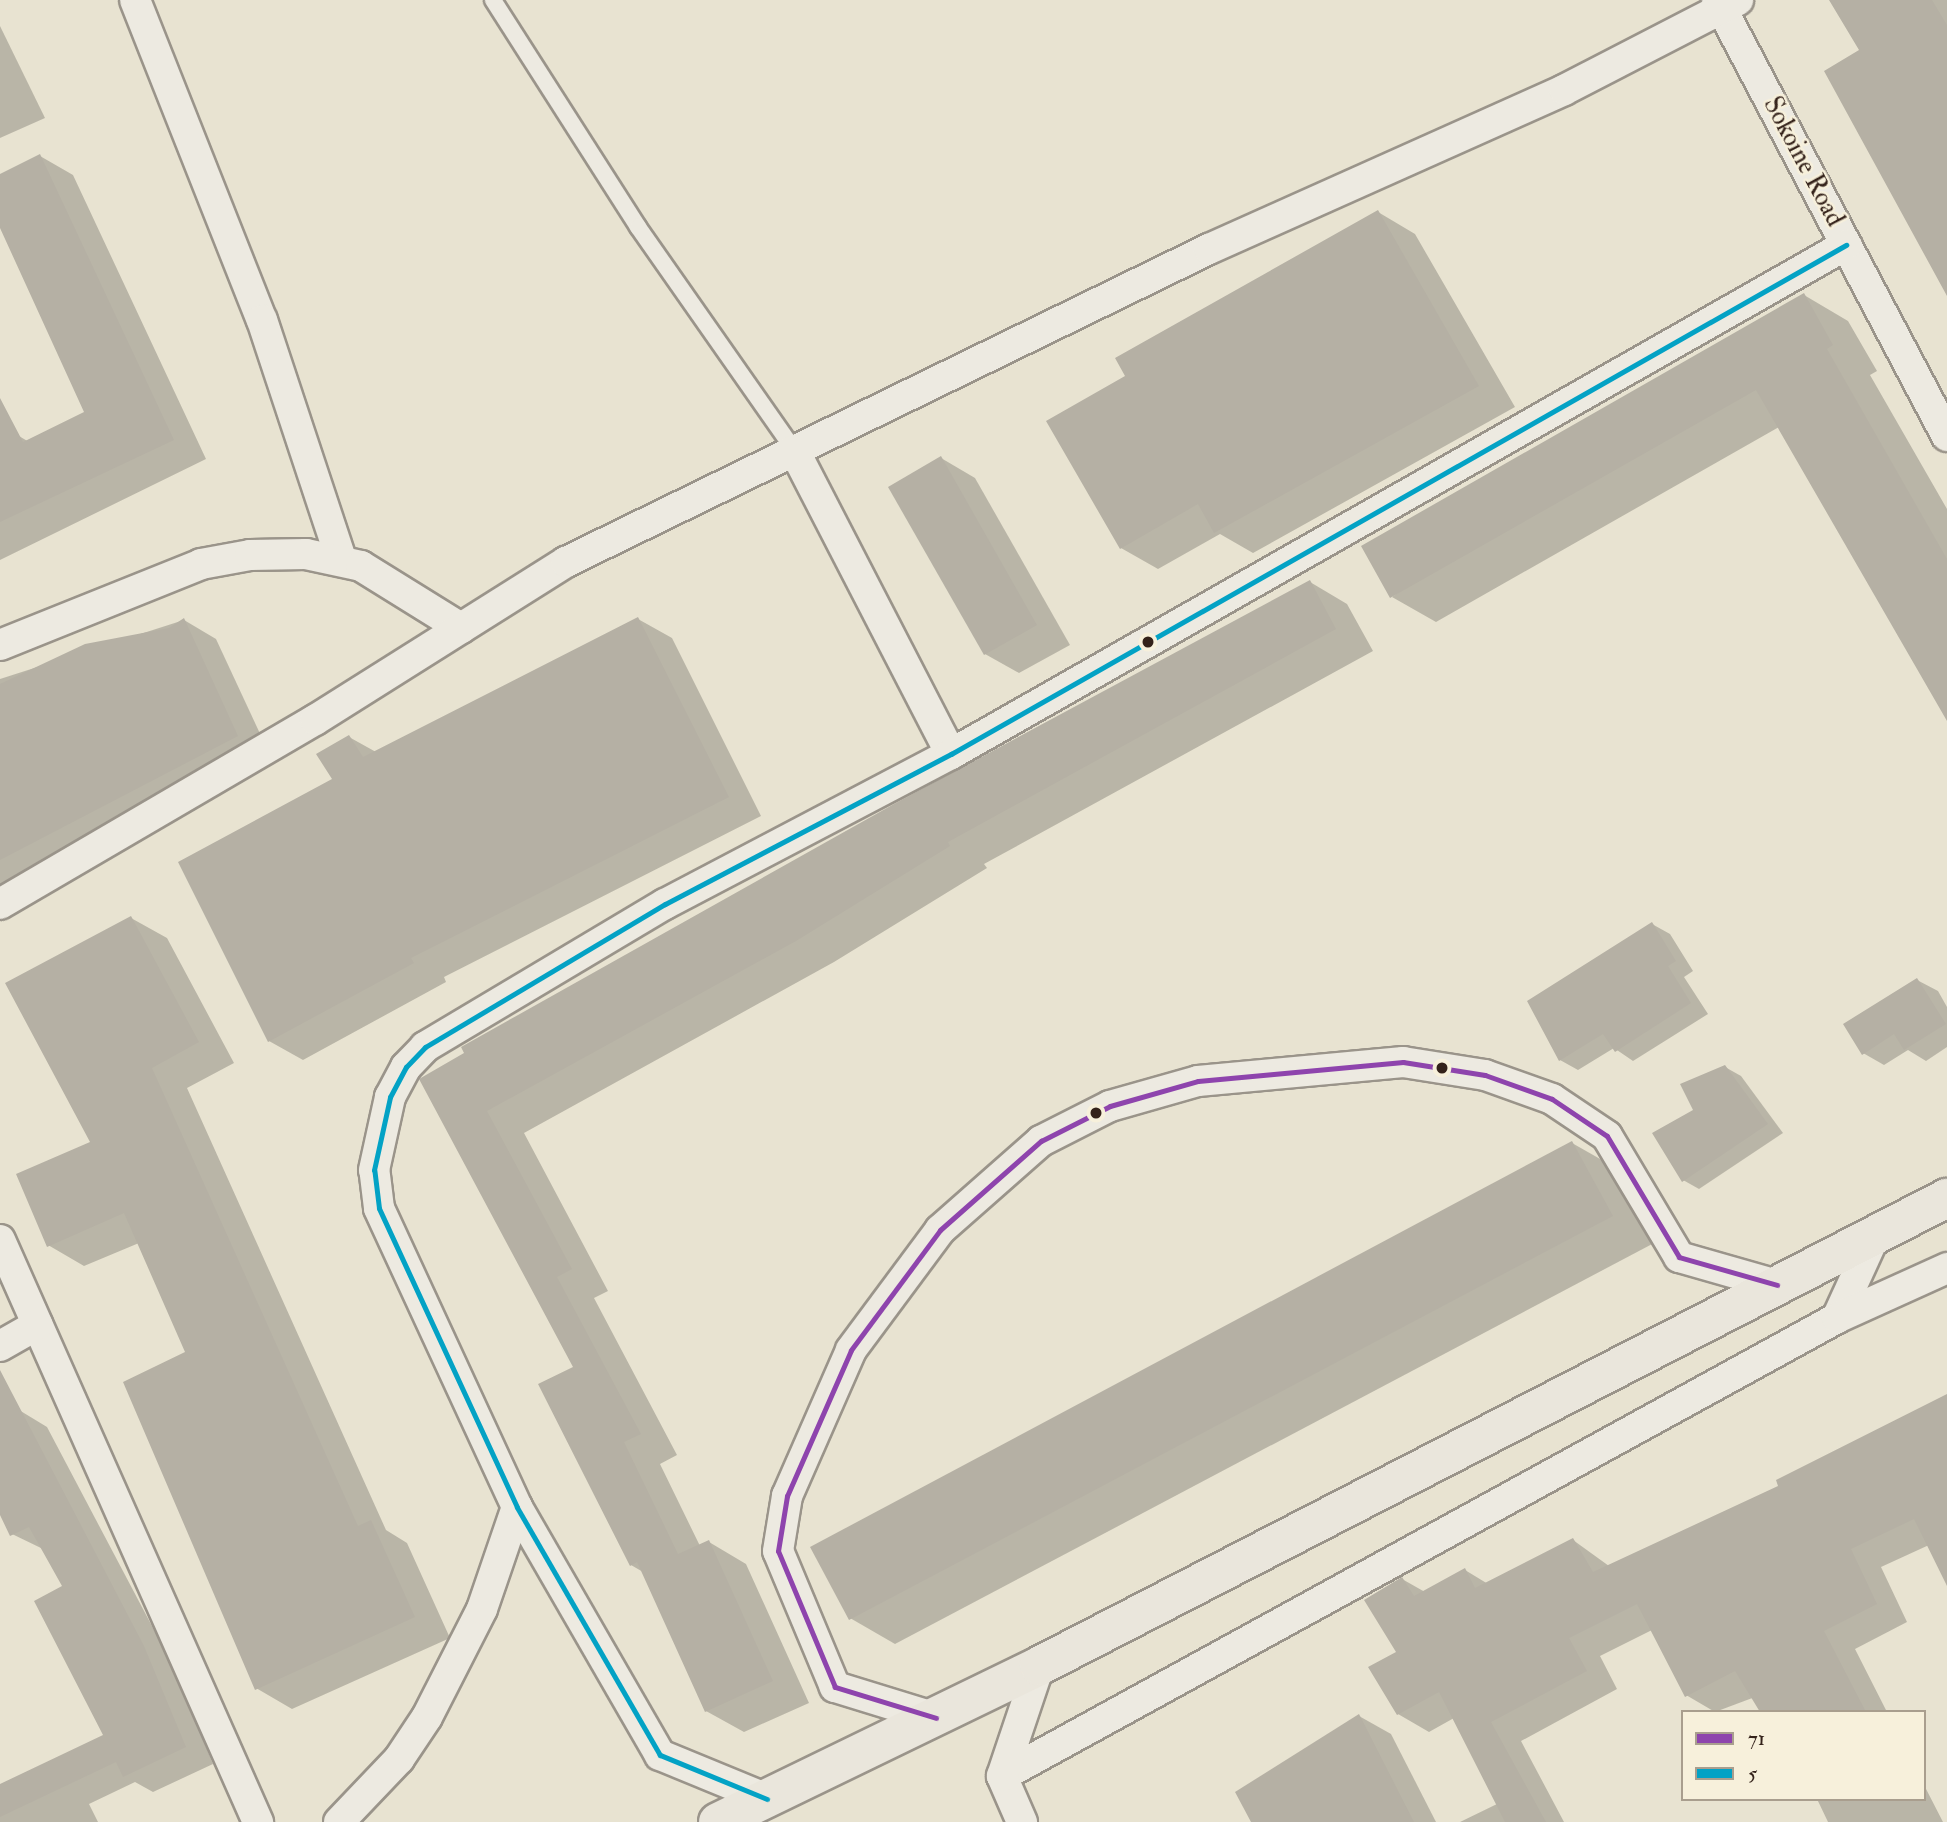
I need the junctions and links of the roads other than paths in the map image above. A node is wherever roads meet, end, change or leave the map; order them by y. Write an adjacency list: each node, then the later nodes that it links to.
1 (135, 0): 7 (street)
2 (493, 0): 6 (lane)
3 (1726, 3): 4 (street, Sokoine Road); 6 (street)
4 (1846, 245): 5 (street, Sokoine Road); 10 (street)
5 (1947, 436)
6 (794, 450): 8 (street); 10 (street)
7 (341, 559): 8 (street); 9 (street)
8 (461, 628): 11 (street)
9 (0, 645)
10 (951, 754): 20 (street)
11 (0, 904)
12 (1947, 1198): 13 (highway)
13 (1875, 1235): 16 (highway); 17 (street)
14 (0, 1240): 18 (street)
15 (1947, 1268): 17 (street)
16 (1777, 1285): 21 (highway); 22 (street)
17 (1837, 1318): 23 (street)
18 (37, 1325): 19 (street); 25 (street)
19 (0, 1346)
20 (517, 1507): 24 (street); 26 (street)
21 (1038, 1666): 22 (highway); 23 (street)
22 (936, 1718): 24 (highway)
23 (1002, 1776): 28 (street)
24 (767, 1799): 27 (highway)
25 (258, 1822)
26 (339, 1822)
27 (718, 1822)
28 (1022, 1822)

